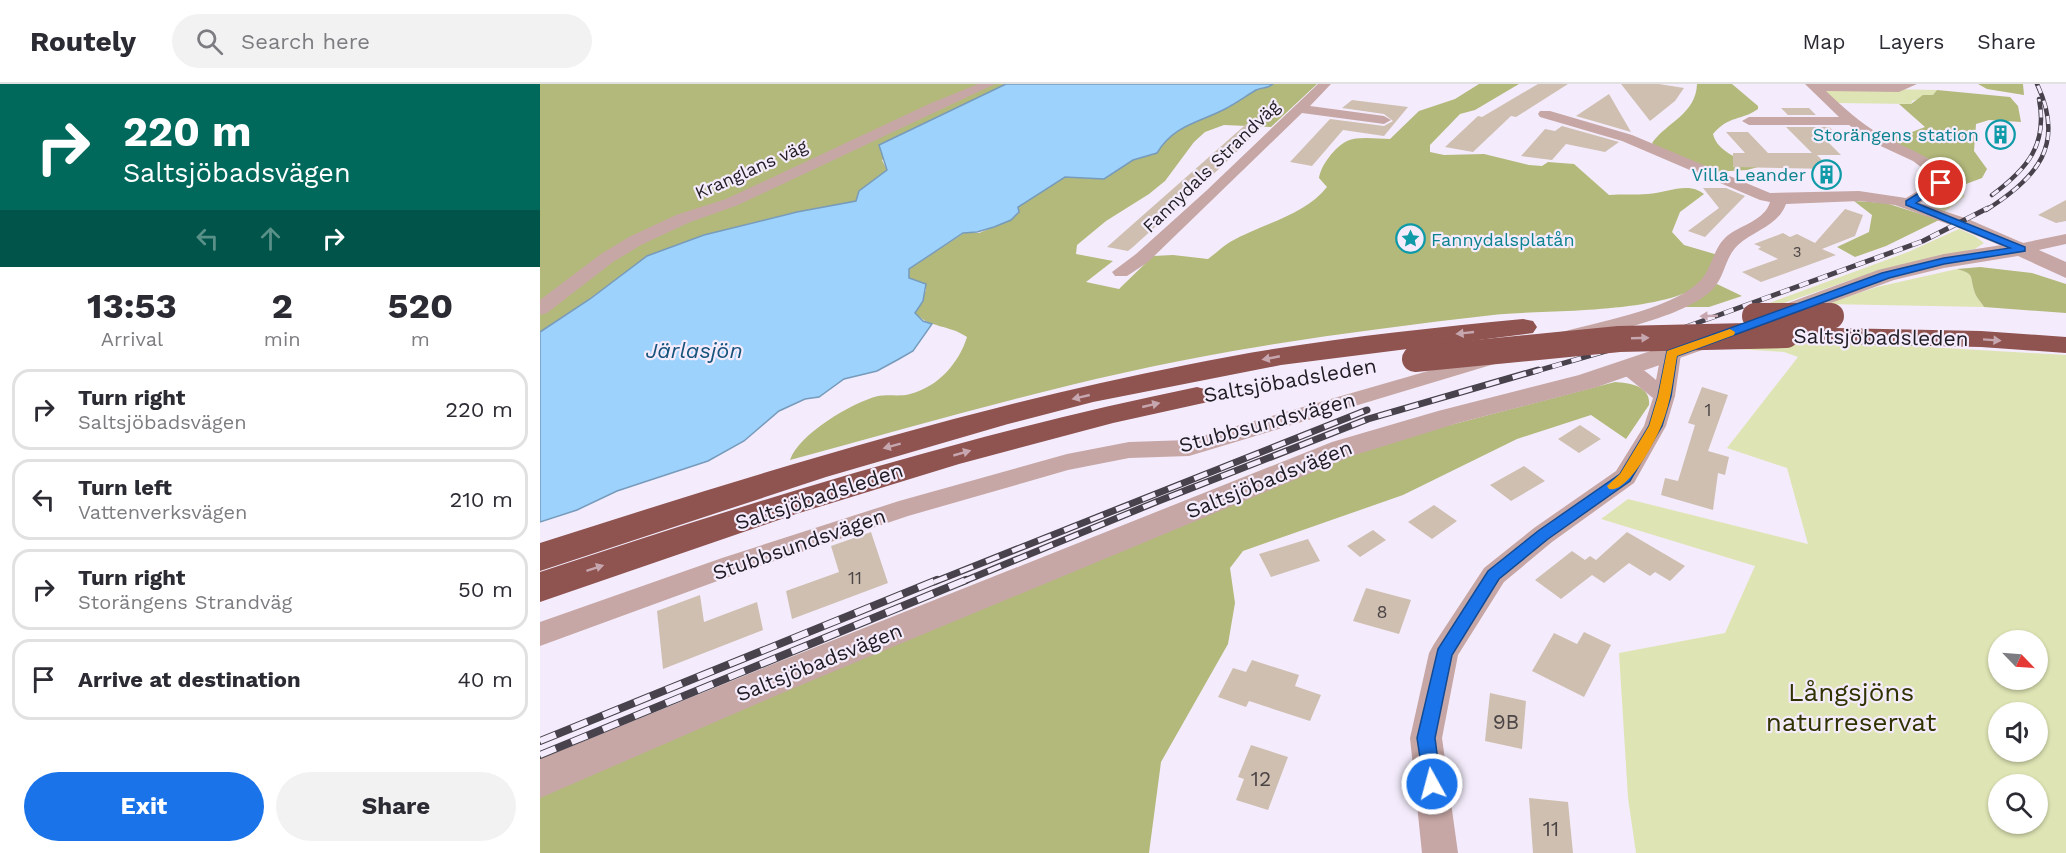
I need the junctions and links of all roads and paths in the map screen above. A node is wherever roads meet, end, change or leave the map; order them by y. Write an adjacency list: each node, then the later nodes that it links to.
1 (989, 84): 18 (street, Kranglans väg)
2 (1324, 84): 5 (street, Fannydals Strandväg)
3 (1911, 84): 4 (street)
4 (1813, 85): 9 (street)
5 (1299, 108): 7 (street); 16 (street, Fannydals Strandväg)
6 (1545, 114): 10 (street)
7 (1384, 120)
8 (1749, 121): 9 (street)
9 (1853, 121): 11 (street)
10 (1779, 199): 11 (street); 26 (street, Stubbsundsvägen)
11 (1909, 203): 13 (street)
12 (2066, 239): 13 (street)
13 (2021, 249): 14 (street, Saltsjöbadsvägen); 15 (street)
14 (1972, 258): 17 (street); 21 (street, Saltsjöbadsvägen)
15 (2066, 271)
16 (1121, 272)
17 (2066, 277)
18 (540, 309)
19 (2066, 326): 24 (highway, Saltsjöbadsleden, one-way to 24, bridge)
20 (2066, 345): 25 (highway, Saltsjöbadsleden, one-way to 20, bridge)
21 (1671, 354): 22 (street, Saltsjöbadsvägen); 23 (street)
22 (1628, 369): 23 (street); 27 (street, Saltsjöbadsvägen)
23 (1664, 396): 28 (street)
24 (540, 556)
25 (540, 587)
26 (540, 634)
27 (540, 779)
28 (1440, 853)

